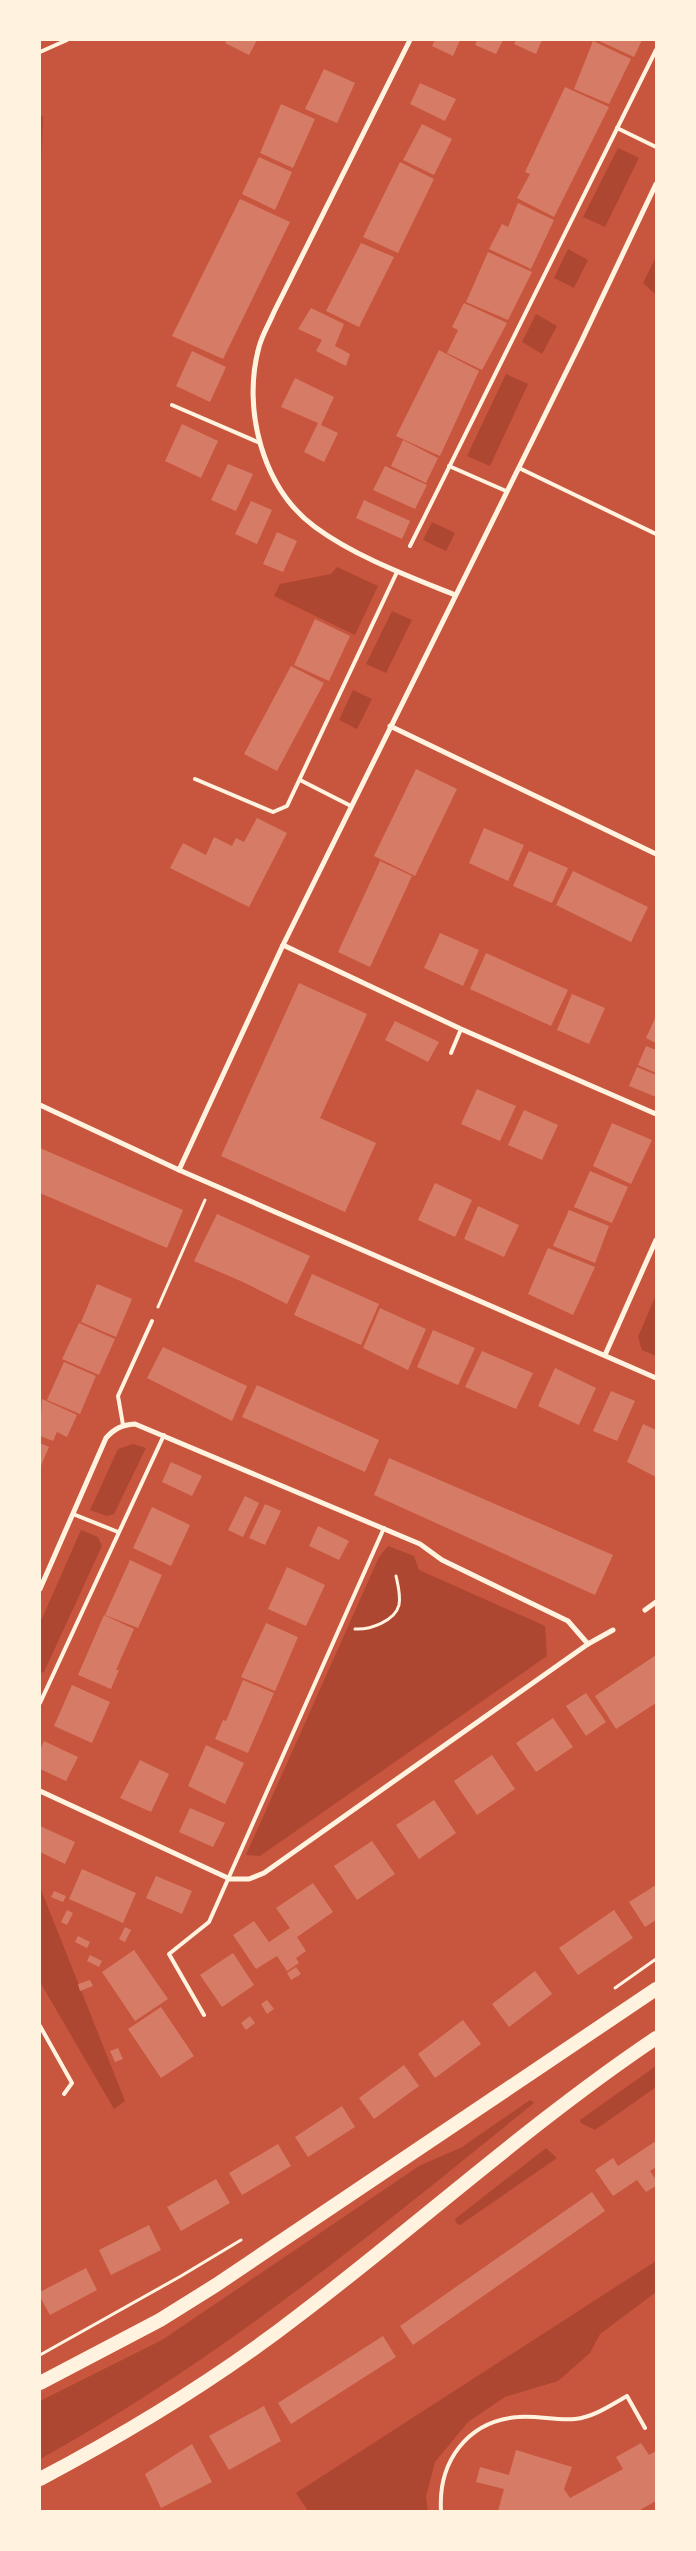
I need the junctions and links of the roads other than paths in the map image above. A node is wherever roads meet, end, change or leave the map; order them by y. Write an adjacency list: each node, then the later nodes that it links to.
1 (67, 40): 4 (lane)
2 (410, 40): 9 (street)
3 (656, 50): 5 (lane)
4 (40, 52)
5 (617, 128): 6 (lane); 10 (lane)
6 (656, 147)
7 (656, 184): 11 (street)
8 (172, 405): 9 (lane)
9 (260, 443): 15 (street)
10 (449, 466): 12 (lane); 14 (lane)
11 (518, 468): 12 (street); 13 (lane)
12 (506, 491): 16 (street)
13 (656, 534)
14 (410, 546)
15 (397, 572): 16 (street); 19 (lane)
16 (455, 596): 17 (street)
17 (390, 726): 20 (street); 21 (street)
18 (196, 779): 19 (lane)
19 (300, 780): 20 (lane)
20 (351, 806): 22 (street)
21 (656, 854)
22 (283, 945): 23 (street); 27 (street)
23 (461, 1029): 24 (lane); 26 (street)
24 (451, 1053)
25 (40, 1105): 27 (street)
26 (656, 1114)
27 (179, 1170): 30 (street)
28 (656, 1240): 30 (street)
29 (152, 1321): 32 (lane)
30 (605, 1355): 31 (street)
31 (656, 1378)
32 (123, 1425): 33 (street); 34 (street)
33 (164, 1435): 35 (street); 36 (lane)
34 (73, 1514): 36 (lane); 37 (street)
35 (384, 1528): 41 (street); 46 (lane)
36 (118, 1532): 43 (lane)
37 (40, 1589)
38 (656, 1602): 39 (street)
39 (645, 1610)
40 (614, 1630): 41 (street)
41 (588, 1644): 46 (street)
42 (40, 1686): 43 (lane)
43 (46, 1688): 44 (lane)
44 (40, 1702)
45 (40, 1791): 46 (street)
46 (230, 1879): 48 (lane)
47 (656, 1989): 52 (highway)
48 (204, 2015)
49 (40, 2026): 51 (lane)
50 (656, 2038): 54 (highway)
51 (64, 2094)
52 (40, 2383)
53 (645, 2428): 55 (lane)
54 (40, 2479)
55 (441, 2511)

